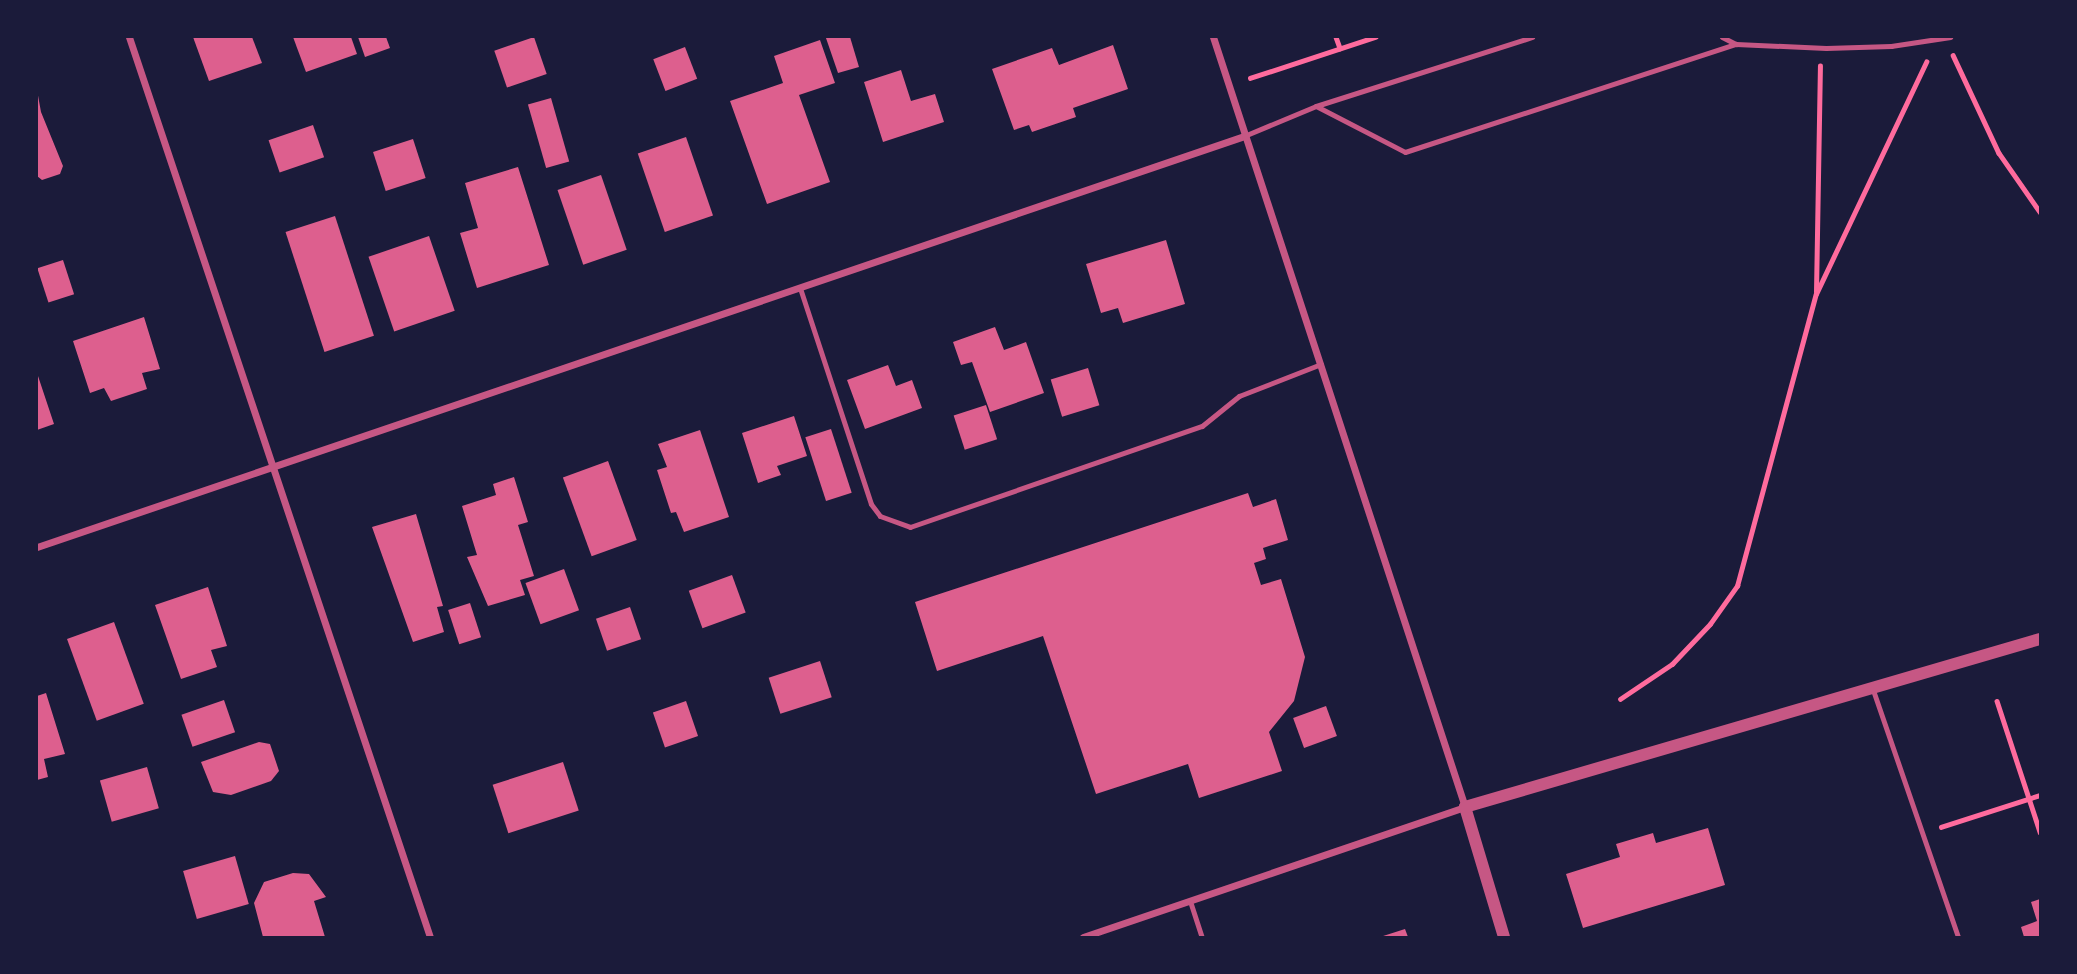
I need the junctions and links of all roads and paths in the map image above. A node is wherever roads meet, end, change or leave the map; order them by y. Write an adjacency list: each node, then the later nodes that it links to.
1 (129, 37): 19 (street)
2 (1213, 37): 14 (street)
3 (1336, 37): 10 (path)
4 (1375, 37): 10 (path)
5 (1532, 37): 13 (lane)
6 (1722, 37): 9 (lane)
7 (1947, 37): 8 (lane); 15 (path)
8 (1936, 39): 11 (lane); 17 (path)
9 (1736, 44): 11 (lane); 13 (lane)
10 (1340, 48): 12 (path)
11 (1821, 48): 17 (path)
12 (1239, 81)
13 (1316, 106): 14 (lane)
14 (1244, 136): 16 (street); 18 (street)
15 (2040, 212)
16 (800, 288): 18 (lane); 19 (street)
17 (1816, 294): 23 (path)
18 (1321, 364): 27 (street)
19 (273, 467): 20 (street); 31 (street)
20 (37, 547)
21 (2040, 639): 22 (street)
22 (1873, 690): 27 (street); 35 (lane)
23 (1620, 699)
24 (1997, 701): 26 (path)
25 (2040, 795): 26 (path)
26 (2029, 798): 28 (path); 29 (path)
27 (1465, 807): 30 (street); 34 (street)
28 (1934, 829)
29 (2040, 832)
30 (1190, 901): 32 (street); 33 (lane)
31 (430, 937)
32 (1083, 937)
33 (1202, 937)
34 (1504, 937)
35 (1958, 937)

